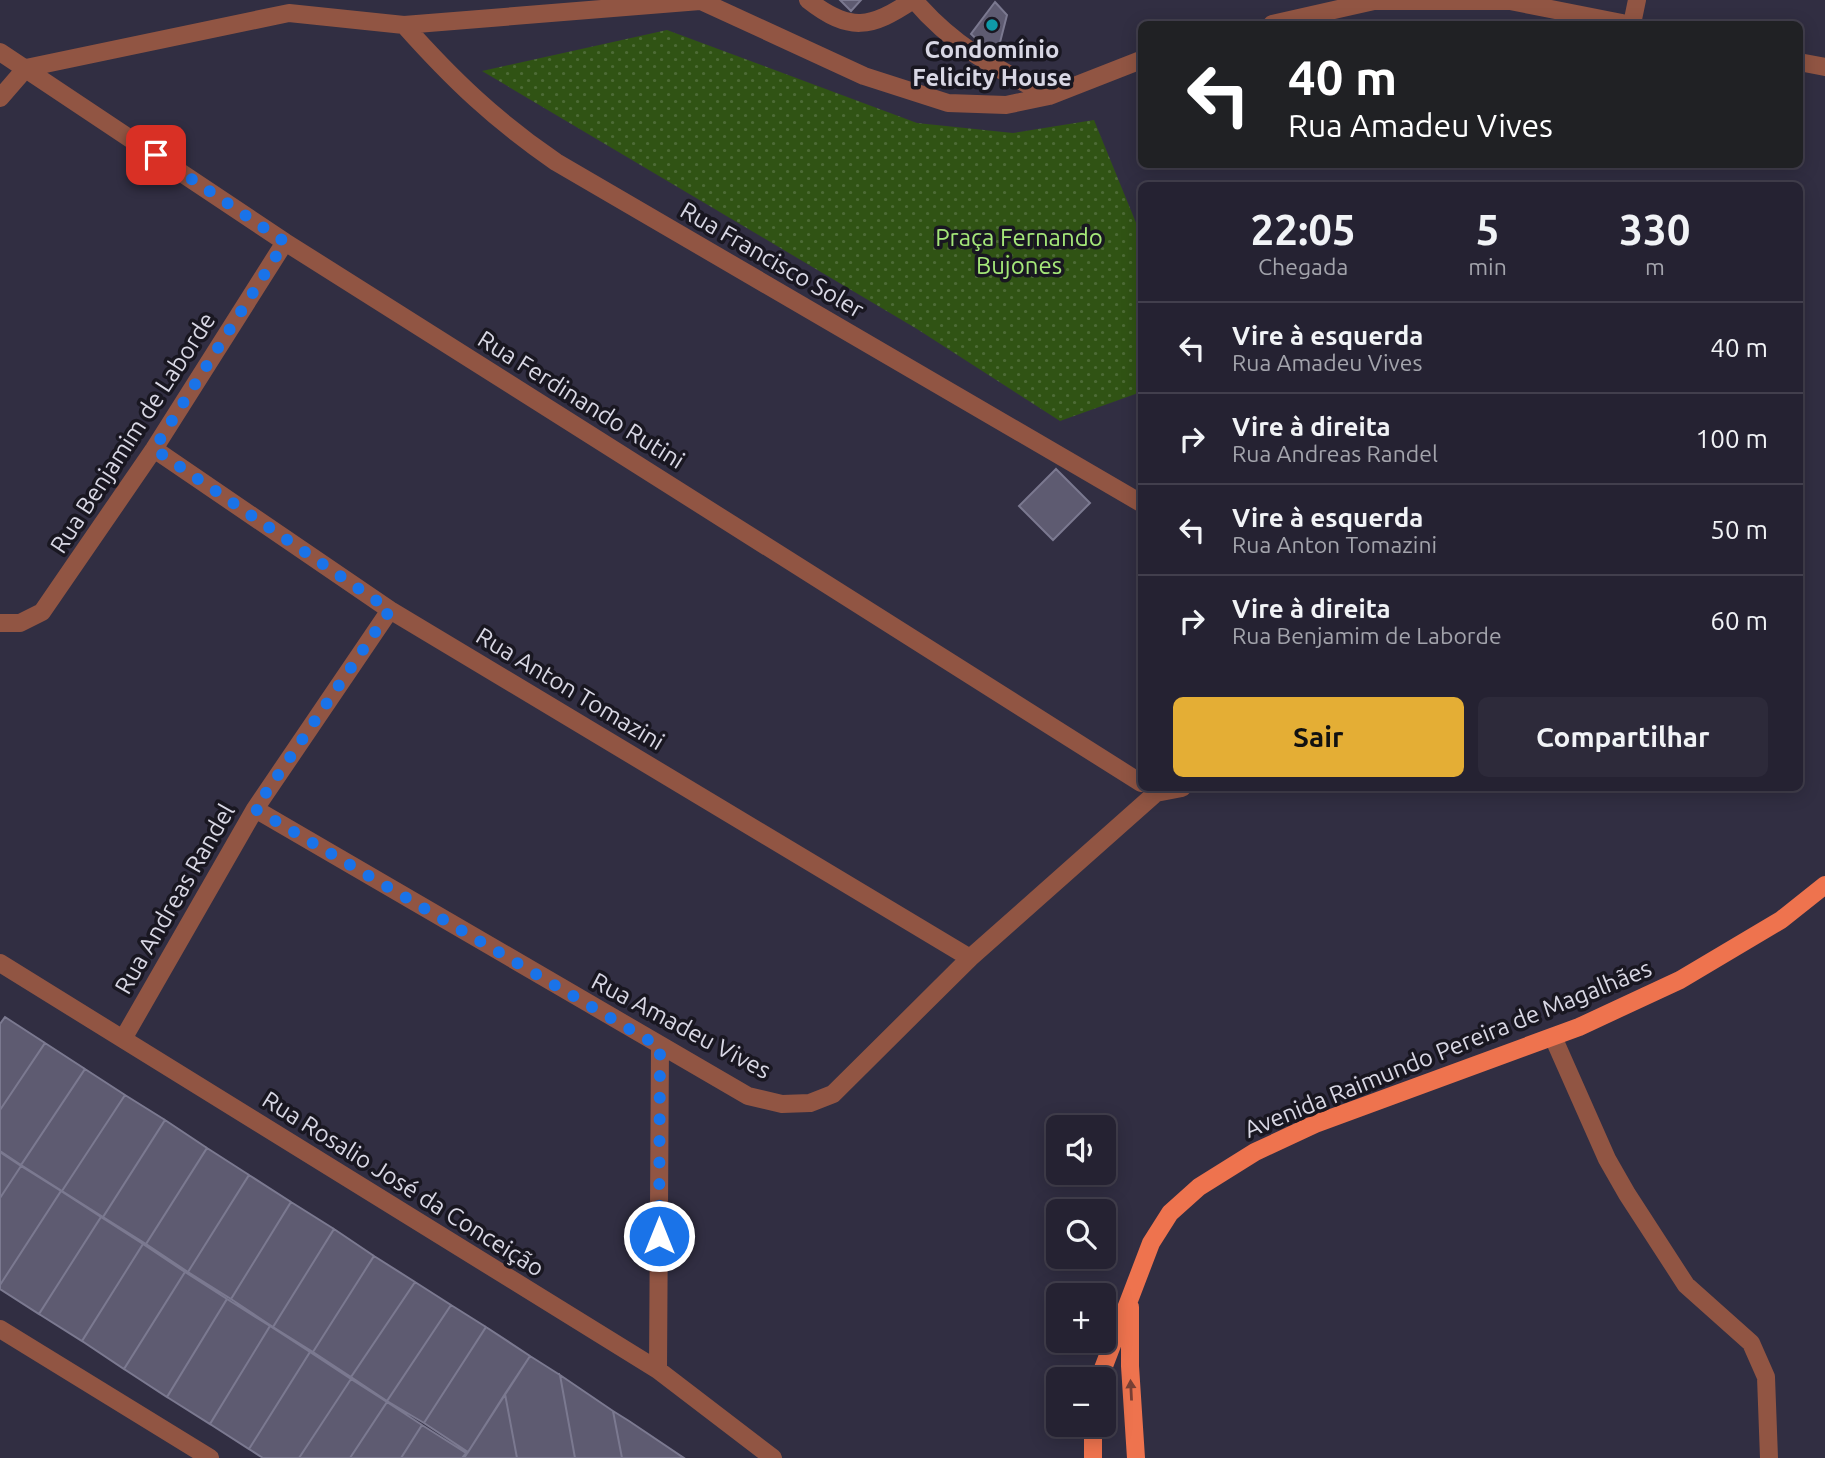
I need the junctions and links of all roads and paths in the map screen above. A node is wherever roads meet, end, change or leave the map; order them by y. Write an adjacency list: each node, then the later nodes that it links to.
1 (275, 0): 6 (street)
2 (808, 0): 3 (street)
3 (914, 0): 16 (street)
4 (1637, 0): 9 (street)
5 (700, 1): 10 (street); 16 (street)
6 (289, 13): 10 (street); 15 (street)
7 (1285, 21): 8 (street)
8 (1614, 21)
9 (1631, 21)
10 (404, 25): 20 (street, Rua Francisco Soler)
11 (0, 52): 15 (street, Rua Ferdinando Rutini)
12 (1138, 61): 16 (street)
13 (1803, 63): 14 (street)
14 (1825, 67)
15 (26, 68): 17 (street); 18 (street, Rua Ferdinando Rutini)
16 (1049, 96)
17 (0, 98)
18 (285, 242): 19 (street, Rua Benjamim de Laborde); 23 (street, Rua Ferdinando Rutini)
19 (154, 449): 21 (street, Rua Anton Tomazini); 22 (street, Rua Benjamim de Laborde)
20 (1138, 501)
21 (390, 610): 25 (street, Rua Andreas Randel); 27 (street, Rua Anton Tomazini)
22 (0, 623)
23 (1138, 782)
24 (1145, 791): 27 (street, Rua Amadeu Vives)
25 (255, 809): 30 (street, Rua Andreas Randel); 31 (street, Rua Amadeu Vives)
26 (1825, 884): 29 (main road, Avenida Raimundo Pereira de Magalhães)
27 (970, 958): 31 (street, Rua Amadeu Vives)
28 (0, 963): 30 (street, Rua Rosalio José da Conceição)
29 (1553, 1037): 32 (main road, Avenida Raimundo Pereira de Magalhães); 41 (street)
30 (123, 1040): 35 (street, Rua Rosalio José da Conceição)
31 (660, 1047): 35 (street)
32 (1130, 1296): 34 (main road, Avenida Raimundo Pereira de Magalhães); 40 (main road, Avenida Raimundo Pereira de Magalhães, one-way to 32)
33 (0, 1329): 37 (street)
34 (1103, 1367)
35 (658, 1370): 38 (street, Rua Rosalio José da Conceição)
36 (1093, 1437): 39 (main road)
37 (210, 1458)
38 (773, 1458)
39 (1093, 1458)
40 (1136, 1458)
41 (1769, 1458)

